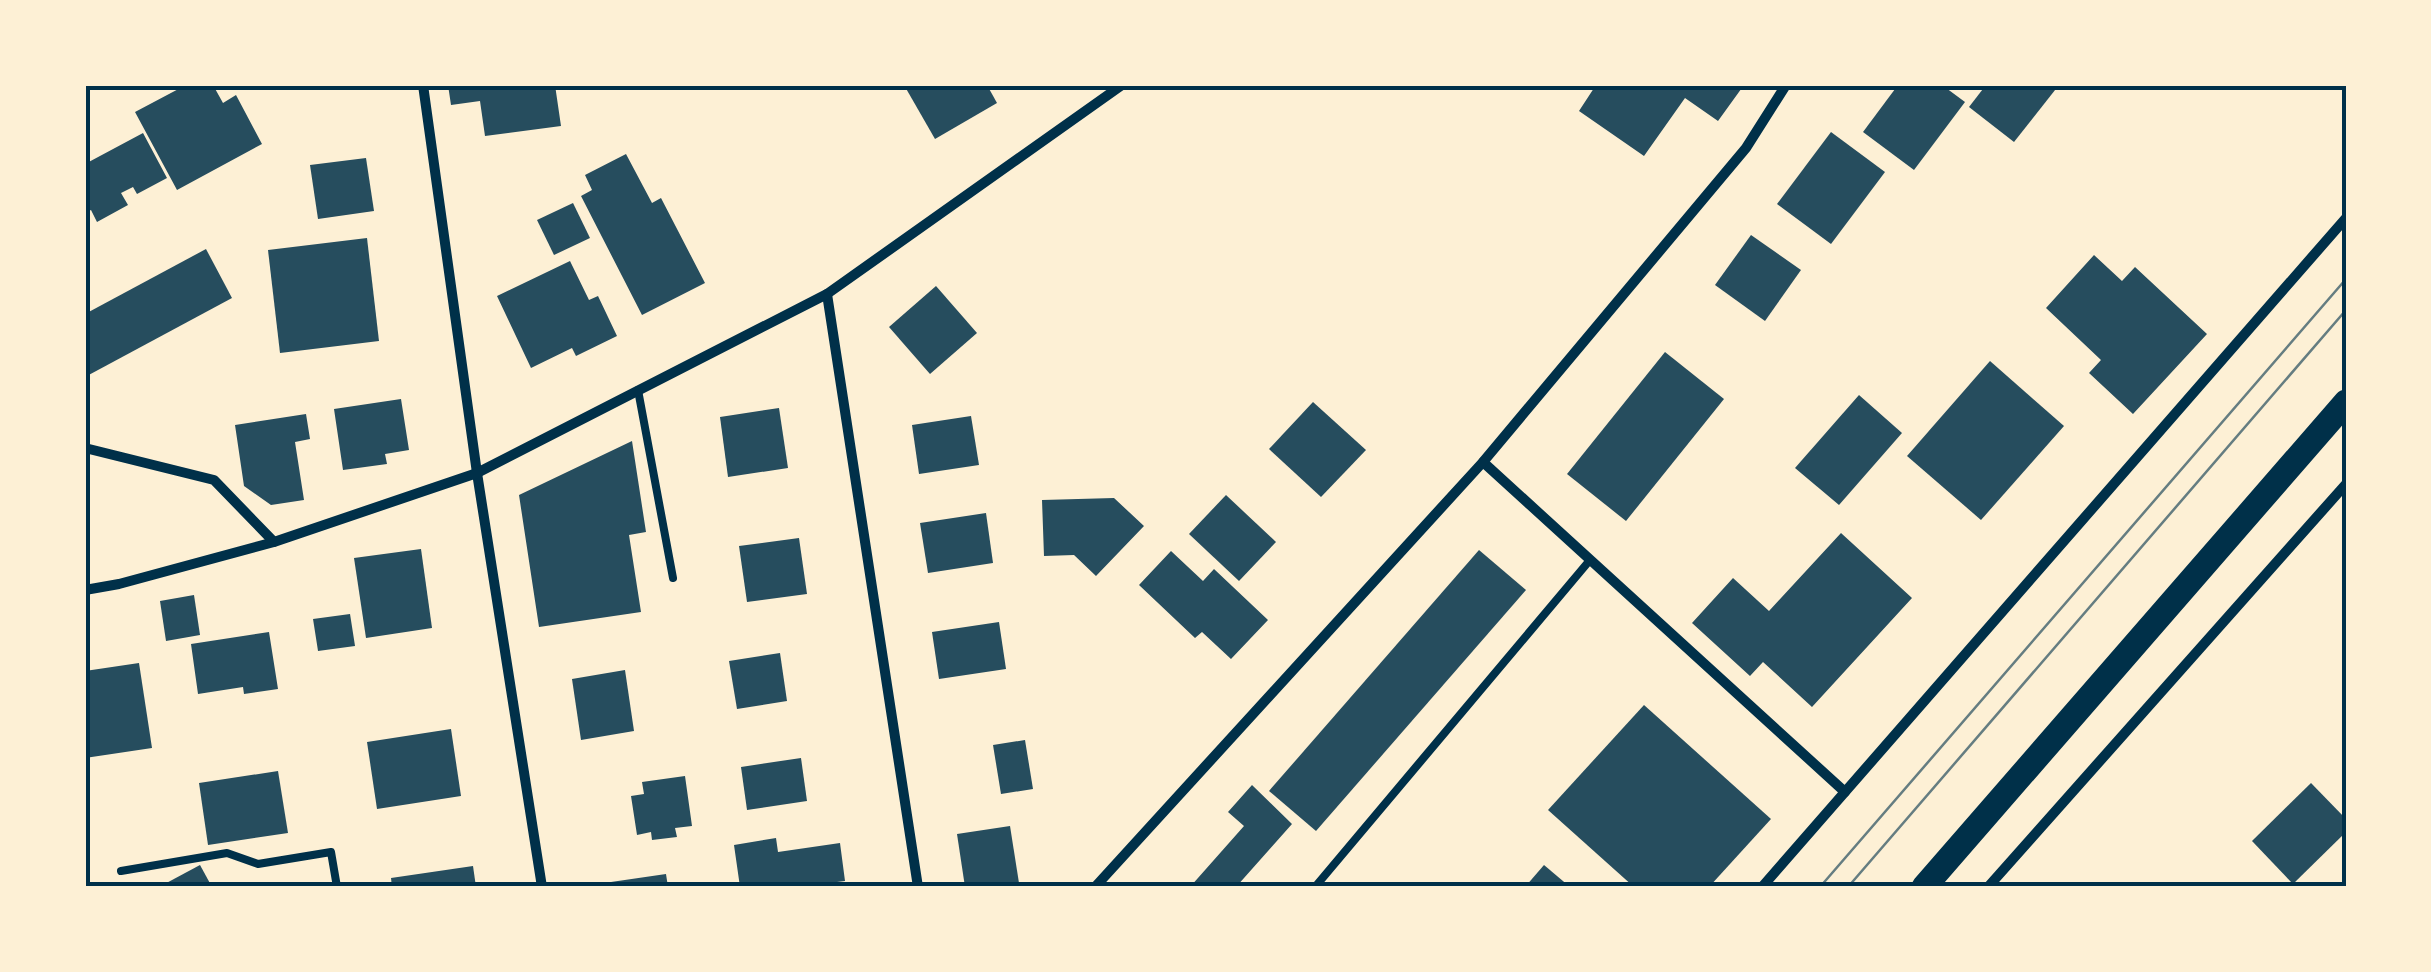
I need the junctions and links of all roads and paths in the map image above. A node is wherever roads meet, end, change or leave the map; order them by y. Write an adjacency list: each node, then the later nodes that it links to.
1 (423, 85): 10 (street)
2 (1122, 85): 5 (street)
3 (1786, 85): 9 (street)
4 (2346, 218): 16 (street)
5 (827, 294): 6 (street); 20 (street)
6 (638, 390): 10 (street); 14 (lane)
7 (2346, 402): 24 (main road)
8 (85, 448): 12 (street)
9 (1483, 462): 13 (street); 21 (street)
10 (477, 472): 12 (street); 19 (street)
11 (2346, 484): 25 (street)
12 (274, 542): 15 (street)
13 (1590, 560): 16 (street); 22 (lane)
14 (673, 578)
15 (85, 590)
16 (1846, 792): 23 (street)
17 (121, 871): 18 (lane)
18 (337, 887)
19 (542, 887)
20 (918, 887)
21 (1095, 887)
22 (1316, 887)
23 (1762, 887)
24 (1924, 887)
25 (1988, 887)

